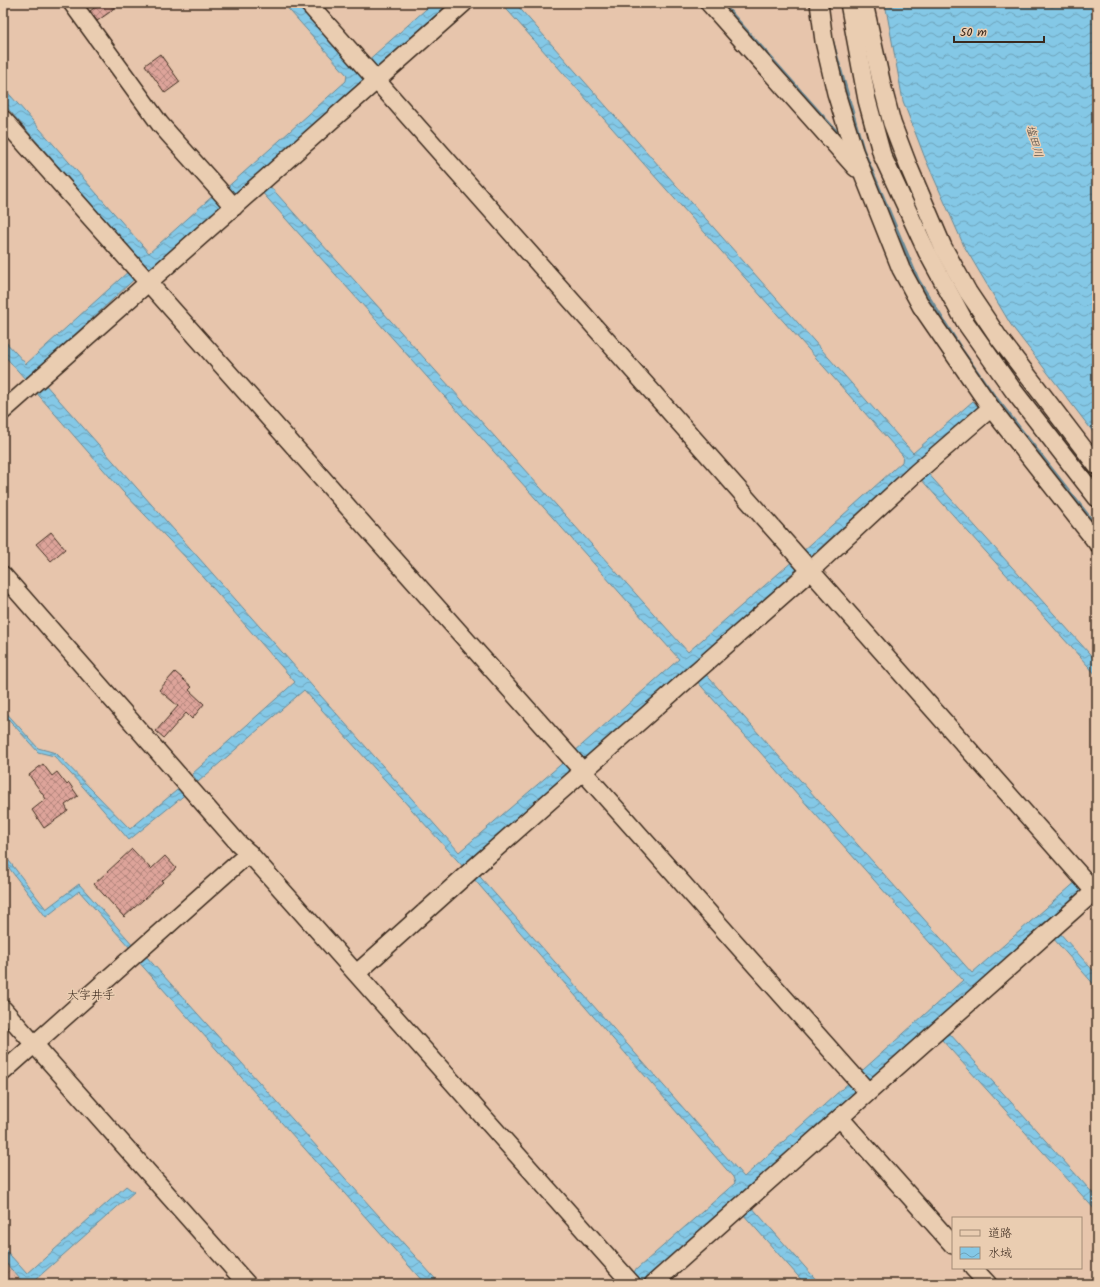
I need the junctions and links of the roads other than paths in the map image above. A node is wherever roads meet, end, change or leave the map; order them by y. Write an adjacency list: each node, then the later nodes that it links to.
1 (72, 3): 11 (street)
2 (308, 3): 8 (street)
3 (464, 3): 8 (street)
4 (709, 3): 10 (street)
5 (819, 3): 10 (street)
6 (849, 3): 16 (street)
7 (864, 3): 15 (street)
8 (369, 73): 11 (street); 18 (street)
9 (3, 119): 12 (street)
10 (863, 176): 13 (street)
11 (232, 205): 12 (street)
12 (141, 274): 14 (street); 20 (street)
13 (991, 408): 17 (street); 18 (street)
14 (3, 411)
15 (1097, 466)
16 (1097, 498)
17 (1097, 543)
18 (803, 563): 20 (street); 22 (street)
19 (4, 580): 21 (street)
20 (577, 764): 23 (street); 27 (street)
21 (249, 853): 23 (street); 25 (street)
22 (1091, 886): 27 (street)
23 (357, 973): 31 (street)
24 (3, 1009): 25 (street)
25 (34, 1044): 26 (street); 32 (street)
26 (3, 1072)
27 (861, 1085): 28 (street)
28 (840, 1118): 29 (street); 33 (street)
29 (952, 1244)
30 (975, 1269): 34 (street)
31 (630, 1282)
32 (247, 1284)
33 (653, 1284)
34 (988, 1284)

